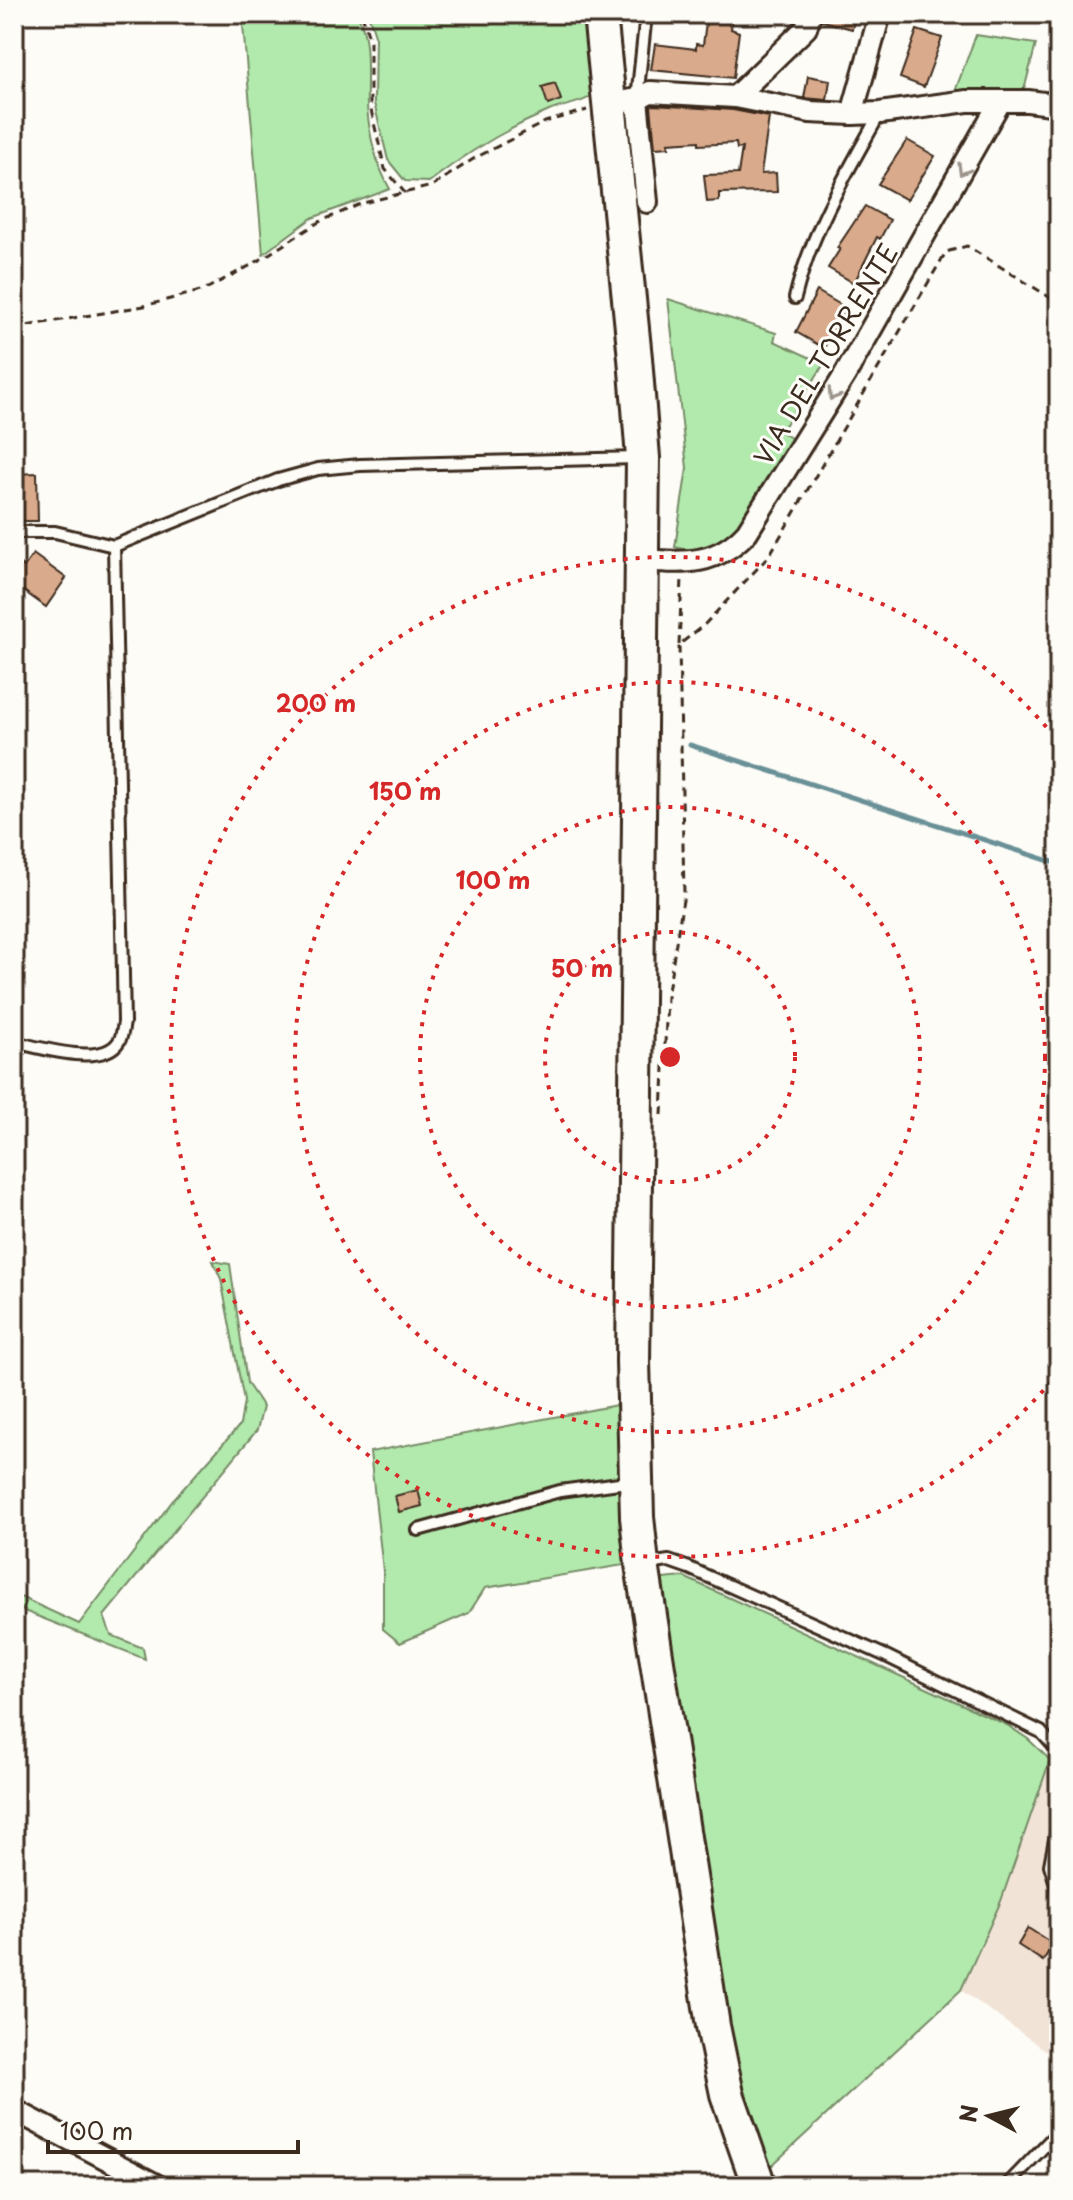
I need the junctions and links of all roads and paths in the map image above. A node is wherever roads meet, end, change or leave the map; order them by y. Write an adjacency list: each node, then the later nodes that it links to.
1 (362, 14): 12 (path)
2 (600, 14): 7 (main road)
3 (646, 14): 7 (lane)
4 (810, 14): 6 (street)
5 (880, 14): 11 (street)
6 (735, 97): 7 (street); 11 (street)
7 (623, 102): 12 (path); 13 (street); 17 (main road)
8 (1000, 102): 9 (street); 10 (street); 21 (street, VIA DEL TORRENTE, one-way to 21)
9 (1059, 105)
10 (880, 113): 11 (street); 14 (lane)
11 (852, 114)
12 (405, 193): 16 (path)
13 (647, 202)
14 (795, 298)
15 (1059, 303): 22 (path)
16 (14, 328)
17 (643, 458): 19 (lane); 20 (main road)
18 (14, 532): 19 (lane)
19 (114, 546): 23 (lane)
20 (643, 560): 21 (street, VIA DEL TORRENTE); 25 (main road)
21 (682, 562): 22 (path)
22 (679, 645): 24 (path)
23 (14, 1042)
24 (661, 1123)
25 (636, 1481): 26 (lane); 27 (main road)
26 (418, 1530)
27 (642, 1564): 28 (lane); 34 (main road)
28 (1059, 1752)
29 (1059, 1819): 30 (lane)
30 (1059, 1894)
31 (14, 2110): 33 (street)
32 (1059, 2131): 35 (lane)
33 (158, 2186)
34 (759, 2186)
35 (1006, 2186)

